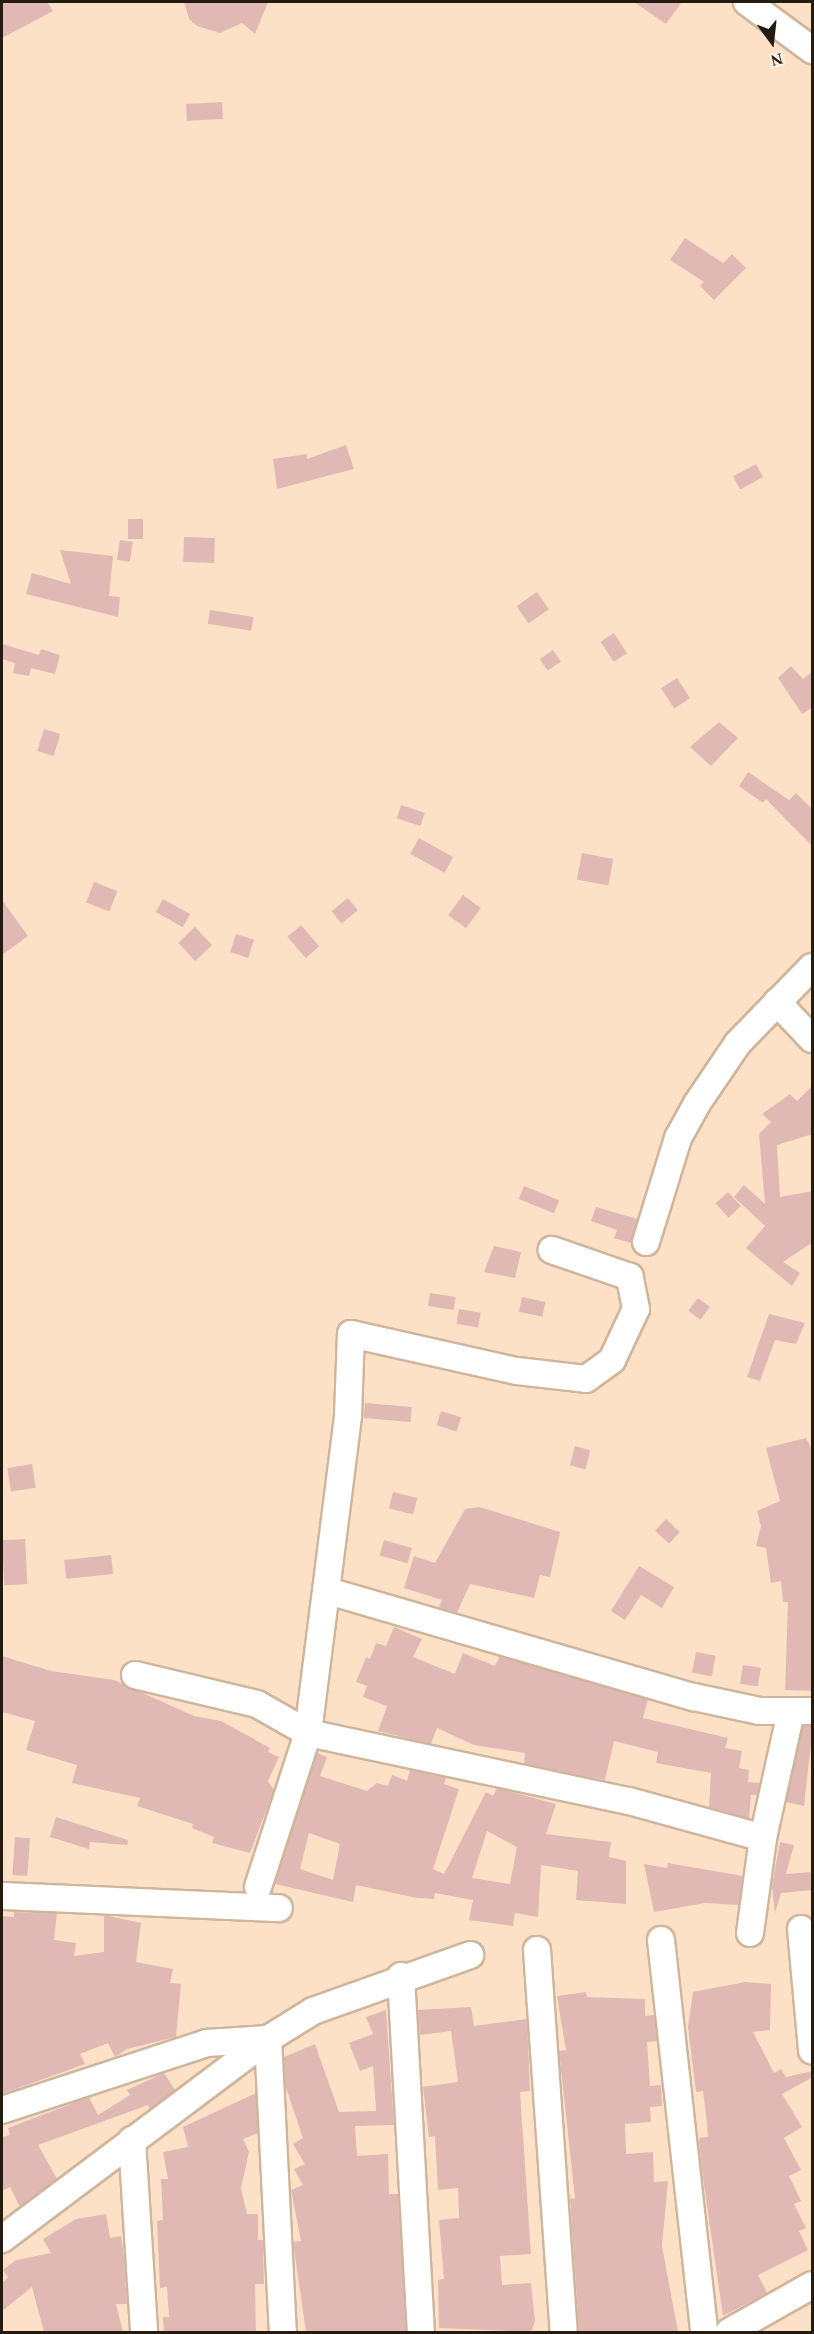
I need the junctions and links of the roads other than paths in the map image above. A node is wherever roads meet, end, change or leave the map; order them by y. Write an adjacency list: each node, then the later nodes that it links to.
1 (747, 2): 2 (street)
2 (813, 50)
3 (813, 967): 4 (street)
4 (777, 1002): 5 (street); 6 (street)
5 (813, 1040)
6 (646, 1242)
7 (552, 1250): 8 (street)
8 (328, 1591): 10 (street); 11 (street)
9 (135, 1675): 11 (street)
10 (802, 1711): 12 (street)
11 (308, 1733): 12 (street); 13 (street)
12 (763, 1838): 17 (street)
13 (258, 1887)
14 (2, 1896): 15 (street)
15 (279, 1908)
16 (801, 1929): 23 (street)
17 (750, 1933)
18 (661, 1940): 32 (street)
19 (537, 1950): 31 (street)
20 (470, 1955): 21 (street)
21 (401, 1976): 22 (street); 30 (street)
22 (268, 2039): 24 (street); 25 (street); 29 (street)
23 (813, 2051)
24 (2, 2110)
25 (132, 2140): 26 (street); 28 (street)
26 (2, 2239)
27 (813, 2285): 33 (street)
28 (144, 2332)
29 (283, 2332)
30 (421, 2332)
31 (564, 2332)
32 (704, 2332)
33 (729, 2332)

